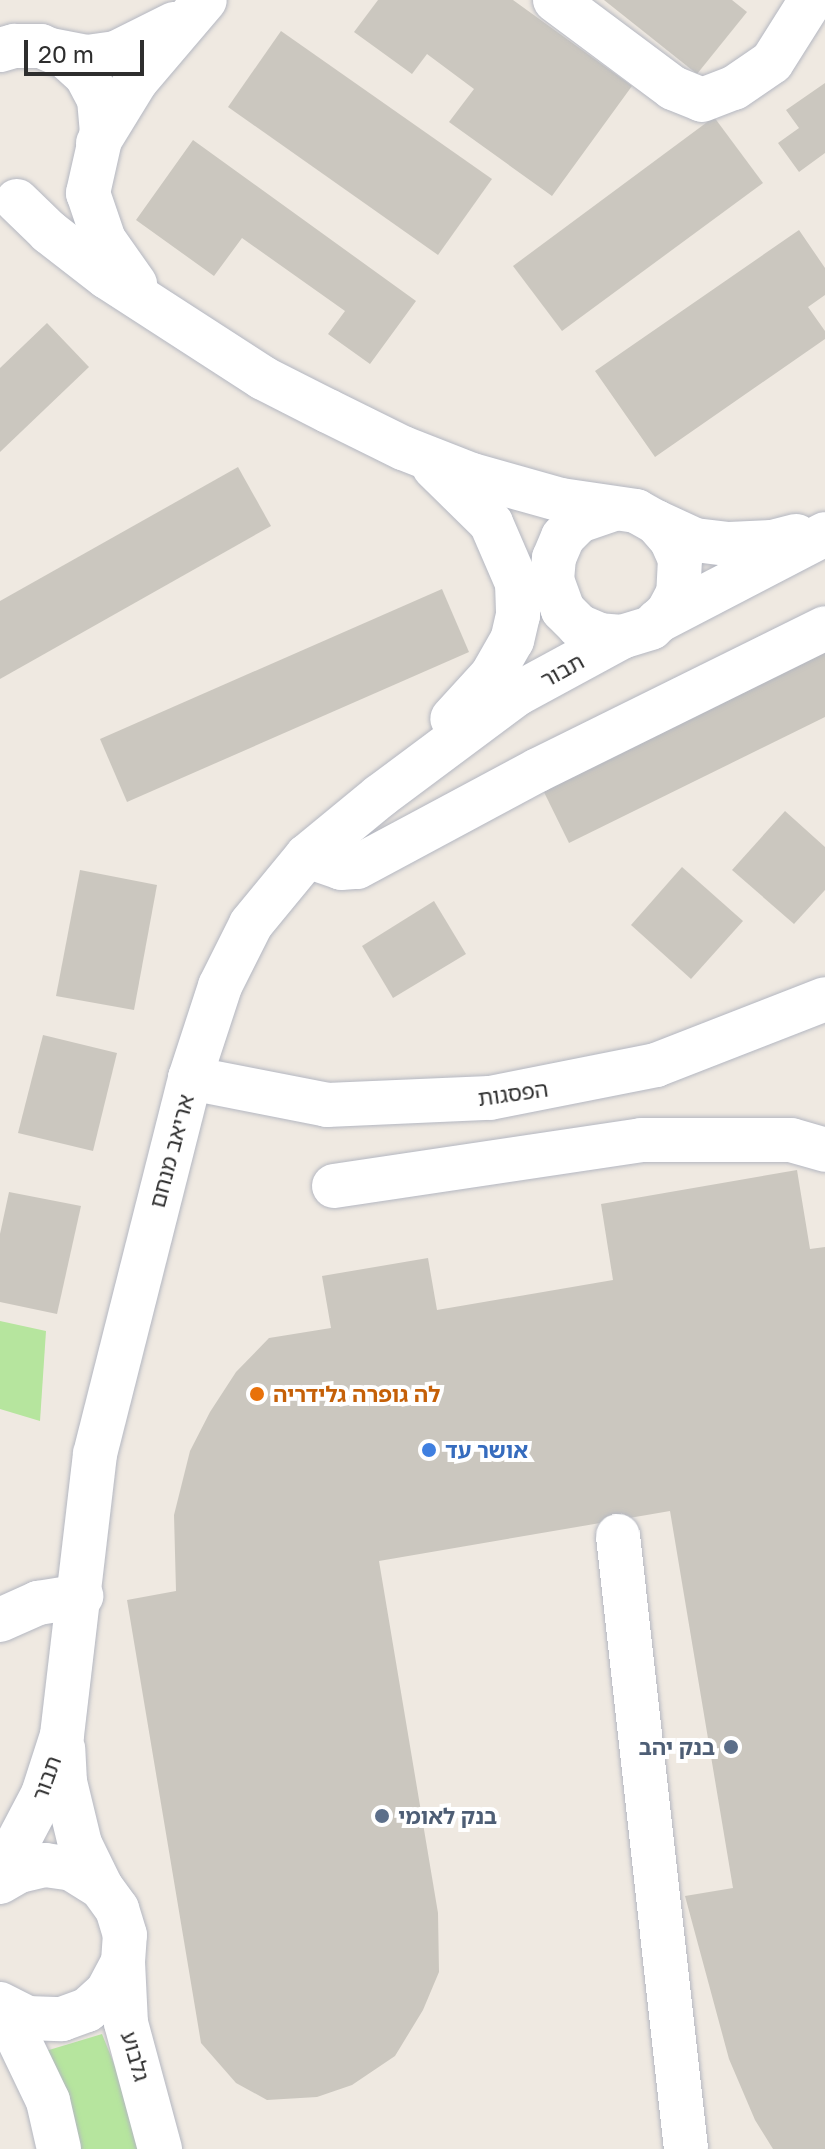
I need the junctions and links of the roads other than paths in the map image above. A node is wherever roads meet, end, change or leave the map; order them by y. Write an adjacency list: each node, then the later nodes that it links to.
1 (204, 0): 4 (street); 5 (street)
2 (555, 0): 3 (street)
3 (811, 0)
4 (18, 46): 5 (street)
5 (96, 150): 6 (street); 7 (street)
6 (8, 198): 7 (street)
7 (151, 305): 8 (street)
8 (421, 455): 9 (street); 18 (street)
9 (472, 475): 10 (street); 14 (street)
10 (614, 509): 11 (street); 14 (street)
11 (656, 522): 12 (street); 16 (street)
12 (825, 527)
13 (825, 534): 16 (street, תבור)
14 (555, 587): 16 (street); 17 (street, תבור)
15 (825, 628): 19 (street)
16 (640, 629): 17 (street, תבור)
17 (517, 694): 18 (street, אריאב מנחם)
18 (388, 789): 19 (street, אריאב מנחם)
19 (307, 856): 21 (street, אריאב מנחם)
20 (825, 999): 21 (street, הפסגות)
21 (190, 1078): 25 (street, אריאב מנחם)
22 (825, 1150): 23 (street)
23 (334, 1186)
24 (618, 1536): 34 (street)
25 (81, 1596): 26 (street); 27 (street, אריאב מנחם)
26 (0, 1620)
27 (62, 1735): 28 (street, תבור); 29 (street, תבור)
28 (0, 1879): 29 (street, תבור)
29 (101, 1887): 30 (street, תבור)
30 (123, 1962): 31 (street); 33 (street, גלבוע)
31 (1, 2005): 32 (street)
32 (59, 2149)
33 (160, 2149)
34 (686, 2149)

